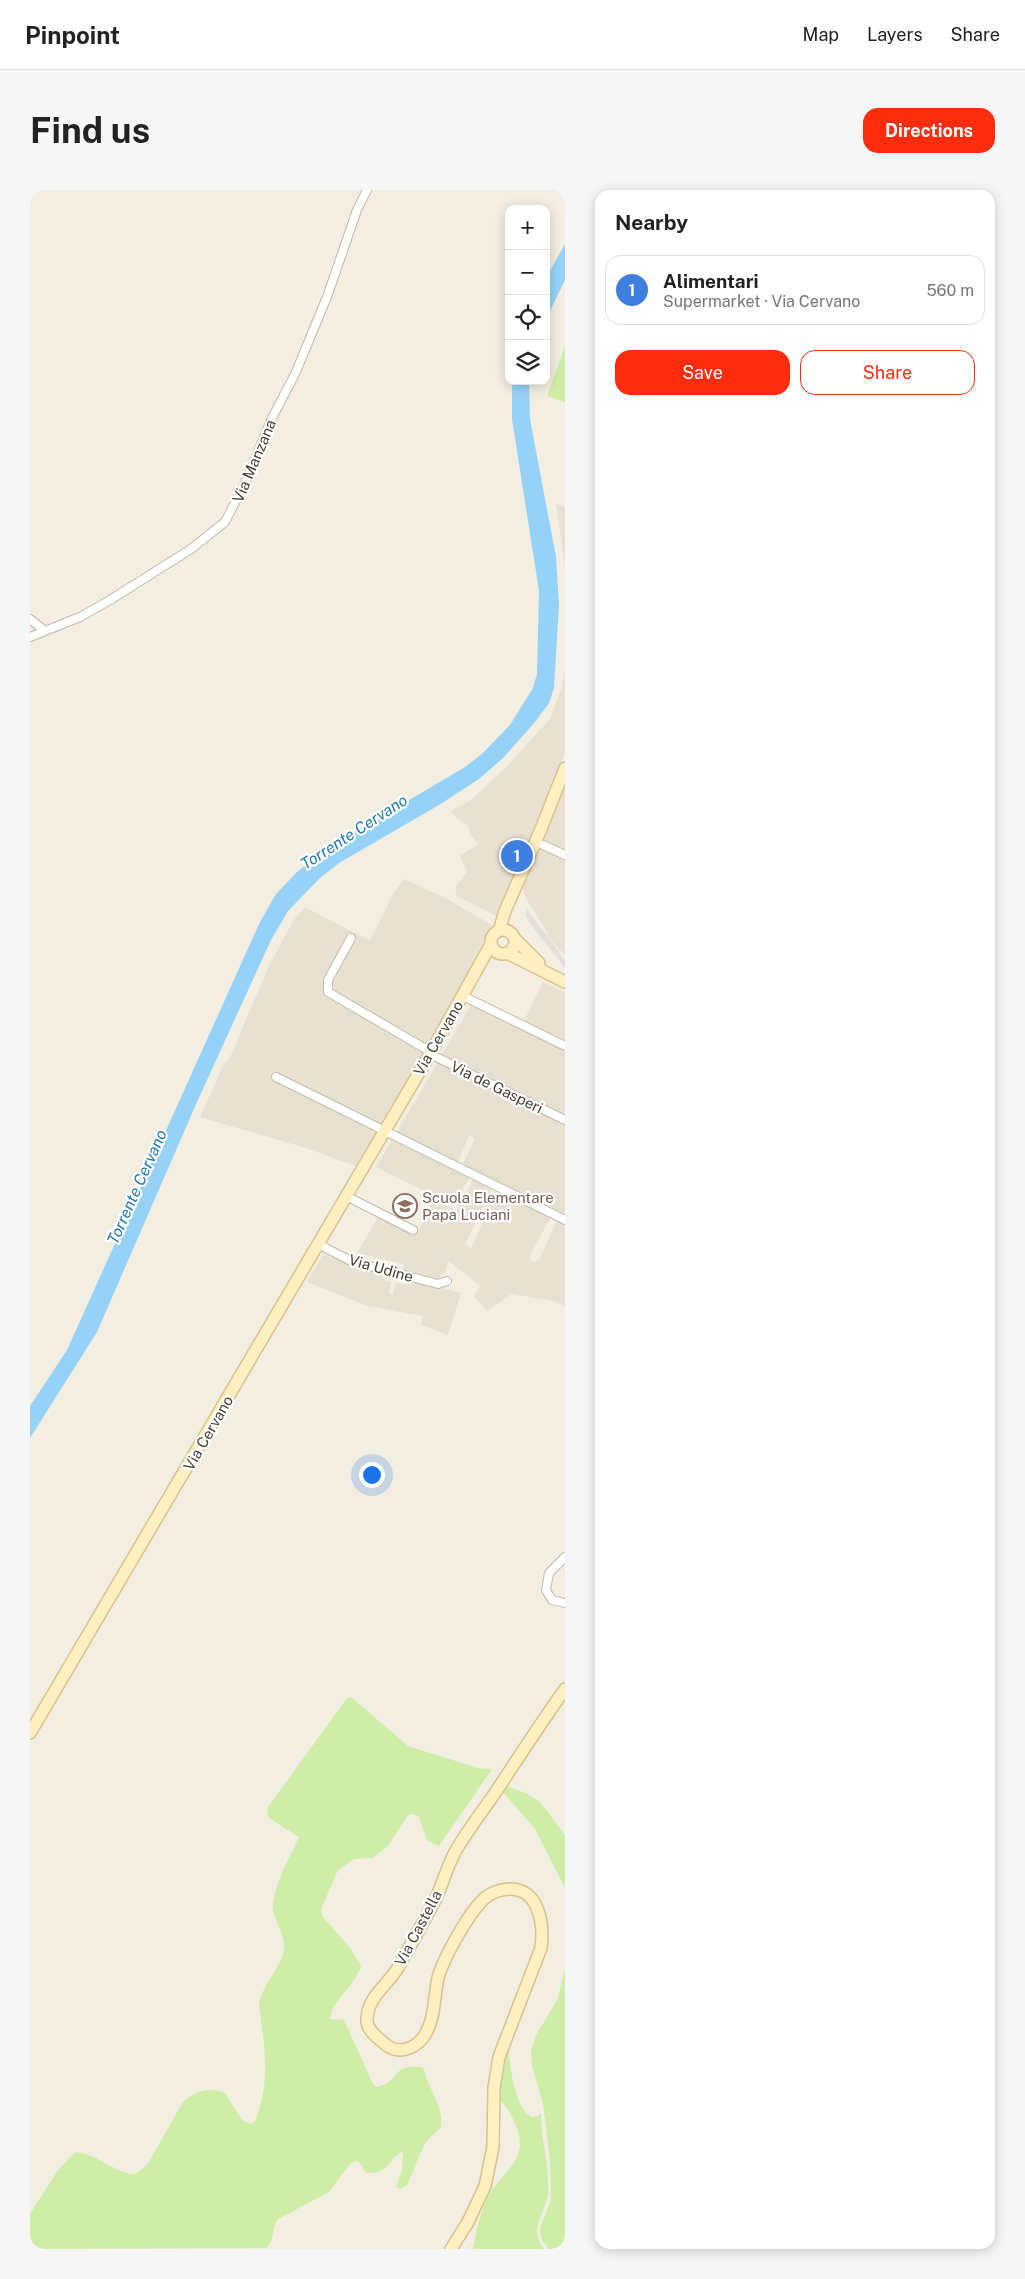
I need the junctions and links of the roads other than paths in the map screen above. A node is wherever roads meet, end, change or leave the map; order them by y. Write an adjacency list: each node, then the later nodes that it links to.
1 (367, 190): 3 (street, Via Manzana)
2 (30, 619): 3 (street)
3 (45, 631): 4 (street, Via Manzana)
4 (30, 637)
5 (565, 768): 8 (main road)
6 (543, 845): 7 (street)
7 (565, 855)
8 (509, 901): 9 (main road); 10 (main road)
9 (499, 931): 10 (main road); 12 (main road)
10 (513, 936): 13 (main road); 15 (main road)
11 (351, 938): 18 (street, Via de Gasperi)
12 (491, 944): 13 (main road); 14 (main road, Via Cervano)
13 (504, 953): 14 (main road); 15 (main road)
14 (477, 970): 16 (main road, Via Cervano)
15 (562, 980)
16 (463, 996): 17 (street); 18 (main road, Via Cervano)
17 (565, 1046)
18 (430, 1053): 20 (street, Via de Gasperi); 21 (main road, Via Cervano)
19 (276, 1077): 21 (street)
20 (565, 1120)
21 (384, 1132): 22 (main road, Via Cervano); 23 (street)
22 (346, 1196): 24 (street); 25 (main road, Via Cervano)
23 (565, 1220)
24 (413, 1230)
25 (318, 1244): 26 (street, Via Udine); 30 (main road, Via Cervano)
26 (447, 1280)
27 (565, 1557): 28 (street)
28 (565, 1603)
29 (565, 1689): 31 (main road, Via Castella)
30 (30, 1733)
31 (451, 2249)

